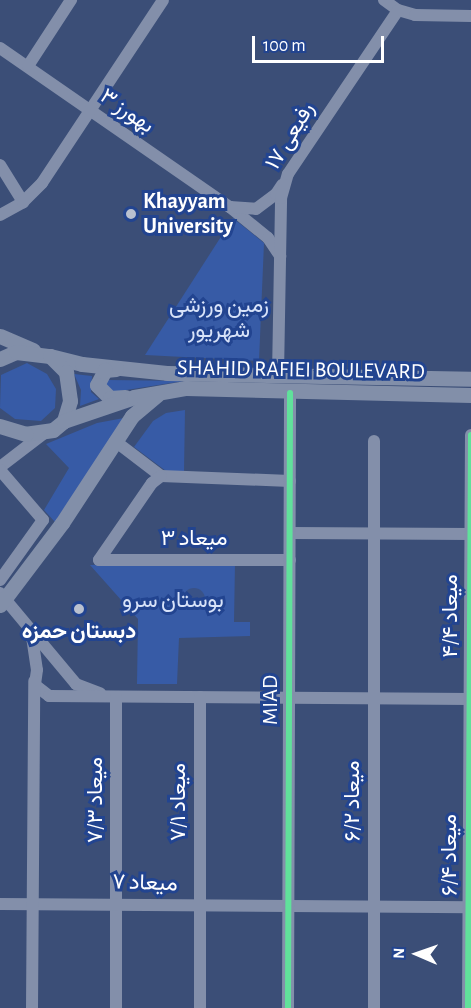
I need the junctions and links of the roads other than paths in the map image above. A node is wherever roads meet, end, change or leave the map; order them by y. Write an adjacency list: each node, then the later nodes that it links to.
1 (71, 0): 7 (street)
2 (163, 0): 8 (street)
3 (384, 0): 4 (street)
4 (398, 10): 5 (street); 10 (street, رفیعی ۱۷)
5 (471, 16)
6 (0, 48): 7 (street, بهورز ۳)
7 (28, 66): 8 (street, بهورز ۳)
8 (87, 109): 11 (street); 12 (street, بهورز ۳)
9 (0, 165): 11 (street)
10 (288, 174): 12 (street); 14 (street, رفیعی ۱۷)
11 (23, 202): 13 (street)
12 (230, 207): 14 (street, بهورز ۳)
13 (0, 214)
14 (280, 257): 19 (street, رفیعی ۱۷)
15 (0, 336): 16 (main road)
16 (44, 354): 17 (main road); 18 (main road, SHAHID RAFIEI BOULEVARD); 25 (main road)
17 (0, 359)
18 (119, 368): 19 (main road, SHAHID RAFIEI BOULEVARD); 24 (main road)
19 (278, 375): 20 (main road, SHAHID RAFIEI BOULEVARD)
20 (471, 379)
21 (162, 392): 22 (main road, SHAHID RAFIEI BOULEVARD); 24 (main road, SHAHID RAFIEI BOULEVARD); 29 (main road)
22 (290, 393): 23 (main road, SHAHID RAFIEI BOULEVARD); 33 (street, MIAD)
23 (471, 395)
24 (134, 397): 25 (main road, SHAHID RAFIEI BOULEVARD)
25 (64, 421): 27 (main road, SHAHID RAFIEI BOULEVARD)
26 (0, 426): 27 (main road)
27 (43, 434): 31 (street)
28 (471, 435): 36 (street, میعاد ۴/۴)
29 (116, 441): 32 (street); 39 (main road)
30 (374, 441): 35 (street, میعاد ۶/۲)
31 (0, 469): 38 (street)
32 (161, 476): 33 (street); 37 (street, میعاد ۳)
33 (290, 482): 34 (street, MIAD)
34 (290, 533): 35 (street); 37 (street, MIAD)
35 (375, 533): 36 (street); 47 (street, میعاد ۶/۲)
36 (470, 534): 48 (street, میعاد ۴/۴)
37 (290, 560): 46 (street, MIAD)
38 (0, 580)
39 (2, 599): 40 (street)
40 (32, 630): 41 (street); 42 (street)
41 (62, 670): 42 (street); 43 (street); 44 (street)
42 (36, 675): 43 (street); 49 (street)
43 (47, 695): 44 (street); 49 (street)
44 (116, 698): 45 (street); 51 (street, میعاد ۷/۳)
45 (200, 698): 46 (street); 55 (street, میعاد ۷/۱)
46 (289, 698): 47 (street); 56 (street, MIAD)
47 (375, 698): 48 (street); 54 (street, میعاد ۶/۲)
48 (470, 699): 50 (street, میعاد ۴/۴)
49 (33, 717): 53 (street)
50 (468, 802): 57 (street, میعاد ۶/۴)
51 (117, 902): 53 (street, میعاد ۷); 55 (street, میعاد ۷); 59 (street, میعاد ۷/۳)
52 (0, 904): 53 (street, میعاد ۷)
53 (32, 904): 58 (street)
54 (373, 904): 56 (street, میعاد ۷); 57 (street, میعاد ۷); 62 (street, میعاد ۶/۲)
55 (200, 906): 56 (street, میعاد ۷); 60 (street, میعاد ۷/۱)
56 (288, 907): 61 (street, MIAD)
57 (469, 907): 63 (street, میعاد ۶/۴)
58 (32, 1008)
59 (116, 1008)
60 (200, 1008)
61 (288, 1008)
62 (374, 1008)
63 (468, 1008)

